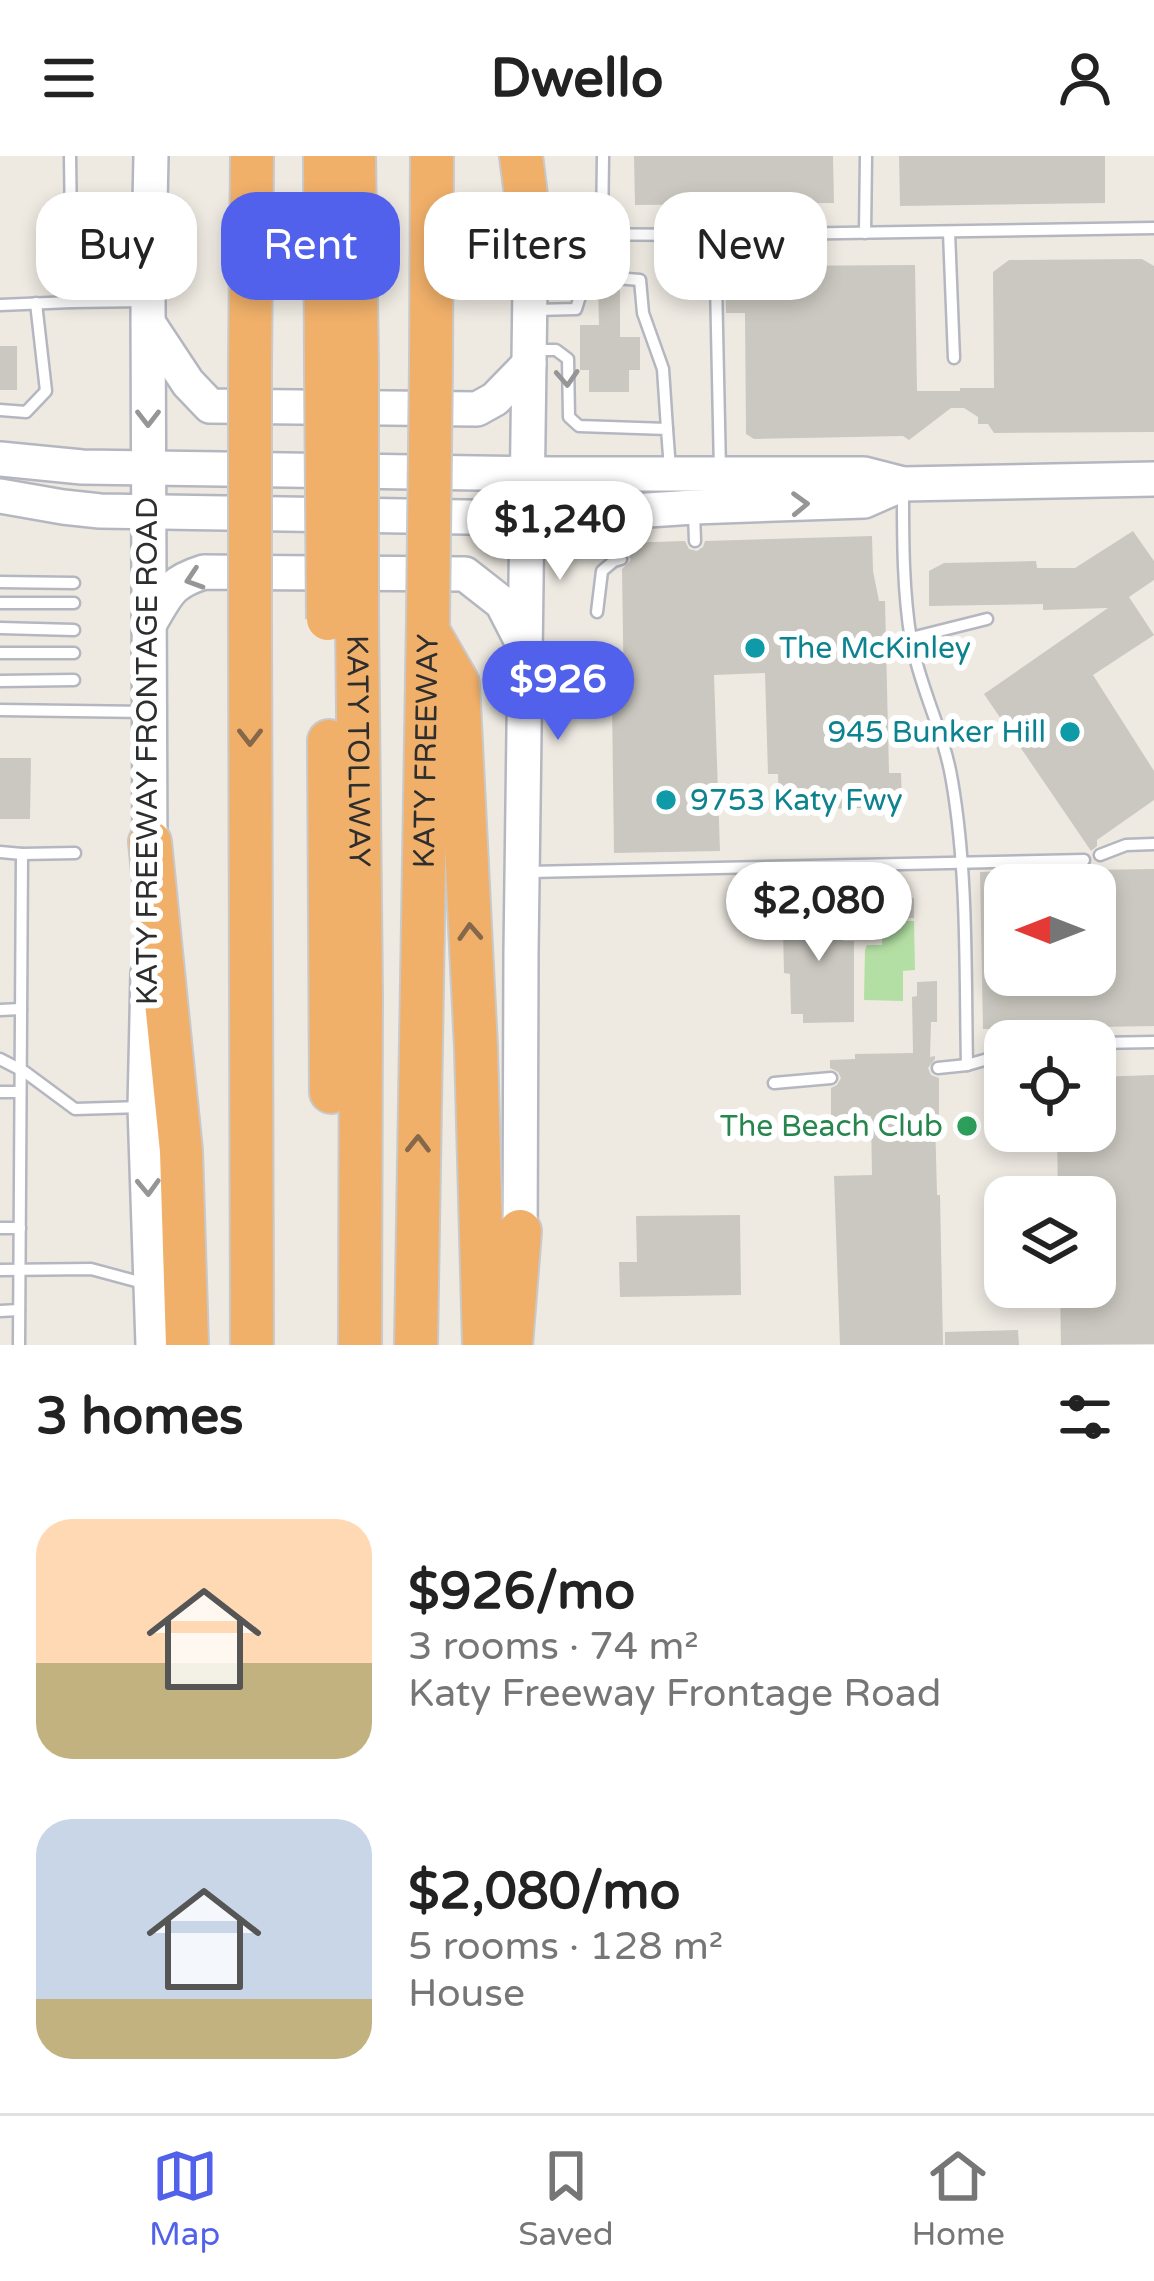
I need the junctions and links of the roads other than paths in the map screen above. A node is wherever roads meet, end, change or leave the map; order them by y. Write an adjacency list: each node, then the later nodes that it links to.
1 (70, 156): 20 (lane)
2 (151, 156): 24 (main road, KATY FREEWAY FRONTAGE ROAD)
3 (252, 156): 76 (highway, one-way to 76, bridge)
4 (325, 156): 27 (highway, KATY TOLLWAY)
5 (354, 156): 27 (highway, KATY TOLLWAY)
6 (432, 156): 48 (highway, KATY FREEWAY, bridge)
7 (521, 156): 11 (highway)
8 (531, 156): 12 (main road)
9 (603, 156): 13 (lane)
10 (866, 156): 16 (lane)
11 (525, 192)
12 (531, 192)
13 (603, 192)
14 (1154, 229): 15 (lane)
15 (950, 232): 16 (lane); 26 (lane)
16 (865, 233): 17 (lane)
17 (827, 234)
18 (529, 300): 23 (main road)
19 (717, 300): 34 (lane)
20 (72, 302): 21 (lane); 24 (lane)
21 (36, 303): 22 (lane); 28 (lane)
22 (0, 305)
23 (529, 310): 25 (main road); 29 (lane)
24 (148, 313): 25 (main road); 31 (main road, KATY FREEWAY FRONTAGE ROAD, one-way to 31)
25 (529, 357): 29 (lane, one-way to 29); 32 (main road)
26 (954, 358)
27 (341, 365): 46 (highway, KATY TOLLWAY, bridge)
28 (0, 410)
29 (668, 429): 33 (lane)
30 (0, 459): 31 (main road)
31 (148, 468): 32 (main road); 38 (main road, KATY FREEWAY FRONTAGE ROAD)
32 (527, 474): 33 (main road); 39 (main road)
33 (670, 474): 34 (main road)
34 (721, 474): 36 (main road)
35 (1154, 478): 36 (main road)
36 (903, 484): 39 (main road, one-way to 36); 52 (lane)
37 (0, 496): 38 (main road)
38 (148, 512): 39 (main road); 49 (main road, KATY FREEWAY FRONTAGE ROAD)
39 (527, 518): 53 (main road)
40 (621, 559): 45 (lane)
41 (0, 582): 42 (lane)
42 (74, 583)
43 (0, 602): 44 (lane)
44 (74, 603)
45 (597, 612)
46 (343, 619): 98 (highway, KATY TOLLWAY); 99 (highway, KATY TOLLWAY)
47 (987, 620): 52 (lane)
48 (428, 624): 84 (highway, KATY FREEWAY, one-way to 48); 102 (highway, one-way to 48)
49 (148, 625): 53 (main road, one-way to 49); 59 (main road, KATY FREEWAY FRONTAGE ROAD)
50 (0, 628): 51 (lane)
51 (74, 630)
52 (911, 638): 67 (lane)
53 (525, 647): 68 (main road)
54 (0, 653): 55 (lane)
55 (74, 653)
56 (74, 680): 57 (lane)
57 (0, 681)
58 (0, 710): 59 (lane)
59 (149, 712): 60 (main road, KATY FREEWAY FRONTAGE ROAD)
60 (150, 842): 83 (main road, KATY FREEWAY FRONTAGE ROAD); 95 (highway)
61 (1154, 844): 65 (lane)
62 (0, 852): 63 (lane)
63 (22, 854): 64 (lane); 69 (lane)
64 (75, 854)
65 (1100, 855)
66 (1084, 860): 67 (lane)
67 (961, 863): 68 (lane); 75 (lane)
68 (522, 872): 87 (main road)
69 (21, 1009): 70 (lane); 78 (lane)
70 (0, 1010)
71 (1154, 1042): 72 (lane)
72 (1116, 1043)
73 (0, 1059): 78 (lane)
74 (984, 1060): 75 (lane)
75 (968, 1065): 77 (lane)
76 (251, 1068): 96 (highway); 97 (highway)
77 (938, 1068)
78 (20, 1070): 82 (lane); 83 (lane)
79 (830, 1078): 80 (lane)
80 (774, 1083)
81 (0, 1092): 82 (lane)
82 (20, 1092): 86 (lane)
83 (145, 1106): 90 (main road, KATY FREEWAY FRONTAGE ROAD, one-way to 90)
84 (417, 1220): 100 (highway); 101 (highway, KATY FREEWAY)
85 (0, 1228): 86 (lane)
86 (20, 1228): 89 (lane)
87 (520, 1231): 103 (highway); 104 (main road)
88 (0, 1270): 89 (lane)
89 (20, 1270): 90 (lane); 91 (lane)
90 (152, 1286): 94 (main road, KATY FREEWAY FRONTAGE ROAD)
91 (19, 1310): 92 (lane); 93 (lane)
92 (0, 1311)
93 (19, 1345)
94 (153, 1345)
95 (187, 1345)
96 (235, 1345)
97 (257, 1345)
98 (331, 1345)
99 (360, 1345)
100 (393, 1345)
101 (416, 1345)
102 (484, 1345)
103 (511, 1345)
104 (520, 1345)

